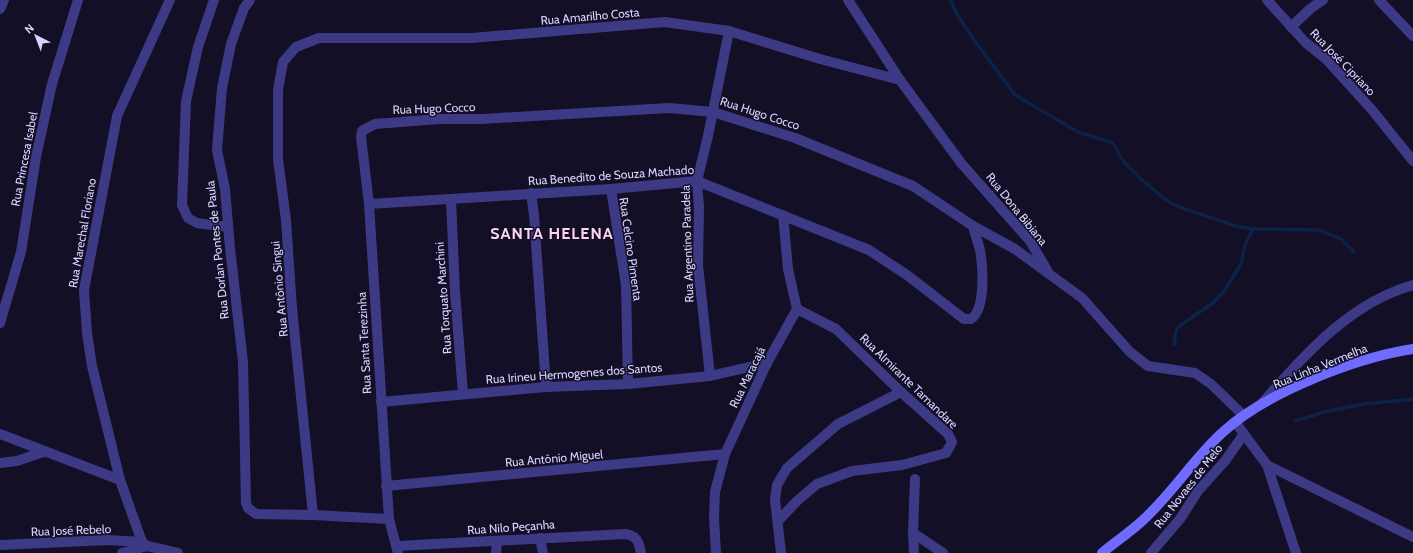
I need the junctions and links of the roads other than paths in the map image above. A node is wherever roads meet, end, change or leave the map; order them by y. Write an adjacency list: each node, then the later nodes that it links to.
1 (4, 0): 10 (street)
2 (78, 0): 30 (street, Rua Princesa Isabel)
3 (170, 0): 49 (street, Rua Marechal Floriano)
4 (214, 0): 26 (street)
5 (250, 0): 26 (street, Rua Dorlan Pontes de Paula)
6 (848, 0): 15 (street, Rua Dona Bibiana)
7 (1268, 0): 11 (street, Rua José Cipriano)
8 (1323, 0): 11 (street)
9 (1379, 0): 13 (street)
10 (0, 9)
11 (1291, 27): 18 (street, Rua José Cipriano)
12 (729, 31): 14 (street, Rua Amarilho Costa); 15 (street, Rua Amarilho Costa); 16 (street, Rua Argentino Paradela)
13 (1413, 36)
14 (283, 62): 51 (street, Rua Antônio Singui)
15 (900, 80): 27 (street, Rua Dona Bibiana)
16 (713, 112): 17 (street, Rua Hugo Cocco); 19 (street, Rua Argentino Paradela); 25 (street, Rua Hugo Cocco)
17 (361, 136): 23 (street, Rua Santa Terezinha)
18 (1413, 161)
19 (697, 181): 20 (street, Rua Benedito de Souza Machado); 24 (street, Rua Benedito de Souza Machado); 33 (street, Rua Argentino Paradela)
20 (611, 189): 21 (street, Rua Benedito de Souza Machado); 34 (street, Rua Celcino Pimenta)
21 (531, 193): 22 (street, Rua Benedito de Souza Machado); 35 (street)
22 (451, 200): 23 (street, Rua Benedito de Souza Machado); 37 (street, Rua Torquato Marchini)
23 (369, 204): 38 (street, Rua Santa Terezinha)
24 (783, 215): 25 (street, Rua Benedito de Souza Machado); 29 (street)
25 (973, 226): 27 (street, Rua Hugo Cocco)
26 (228, 227): 51 (street, Rua Dorlan Pontes de Paula)
27 (1050, 275): 40 (street, Rua Dona Bibiana)
28 (1413, 285): 39 (street)
29 (797, 309): 32 (street, Rua Maracajá); 36 (street, Rua Almirante Tamandare)
30 (0, 323)
31 (1413, 349): 39 (street, Rua Linha Vermelha)
32 (767, 362): 33 (street, Rua Irineu Hermogenes dos Santos); 45 (street, Rua Maracajá)
33 (710, 376): 34 (street, Rua Irineu Hermogenes dos Santos)
34 (628, 384): 35 (street, Rua Irineu Hermogenes dos Santos)
35 (546, 387): 37 (street, Rua Irineu Hermogenes dos Santos)
36 (901, 392): 53 (street); 53 (street, Rua Almirante Tamandare)
37 (463, 394): 38 (street, Rua Irineu Hermogenes dos Santos)
38 (381, 402): 50 (street, Rua Santa Terezinha)
39 (1260, 405): 40 (street, Rua Linha Vermelha)
40 (1243, 415): 41 (street, Rua Linha Vermelha)
41 (1235, 422): 43 (street); 71 (street, Rua Linha Vermelha)
42 (0, 434): 44 (street)
43 (1244, 434): 47 (street); 61 (street, Rua Novaes de Melo)
44 (43, 452): 46 (street); 49 (street)
45 (725, 454): 50 (street, Rua Antônio Miguel); 67 (street, Rua Maracajá)
46 (0, 463)
47 (1266, 465): 55 (street); 72 (street)
48 (915, 479): 54 (street)
49 (120, 480): 59 (street, Rua Marechal Floriano)
50 (386, 486): 52 (street, Rua Santa Terezinha)
51 (313, 514): 52 (street)
52 (389, 519): 60 (street, Rua Santa Terezinha)
53 (778, 521): 68 (street)
54 (914, 533): 69 (street); 70 (street)
55 (1413, 536)
56 (540, 538): 57 (street, Rua Nilo Peçanha); 65 (street); 66 (street, Rua Nilo Peçanha)
57 (496, 542): 60 (street, Rua Nilo Peçanha); 64 (street)
58 (0, 545): 59 (street, Rua José Rebelo)
59 (147, 547): 62 (street); 63 (street, Rua José Rebelo)
60 (396, 551)
61 (1154, 552)
62 (122, 553)
63 (178, 553)
64 (496, 553)
65 (544, 553)
66 (640, 553)
67 (716, 553)
68 (781, 553)
69 (914, 553)
70 (942, 553)
71 (1102, 553)
72 (1296, 553)

